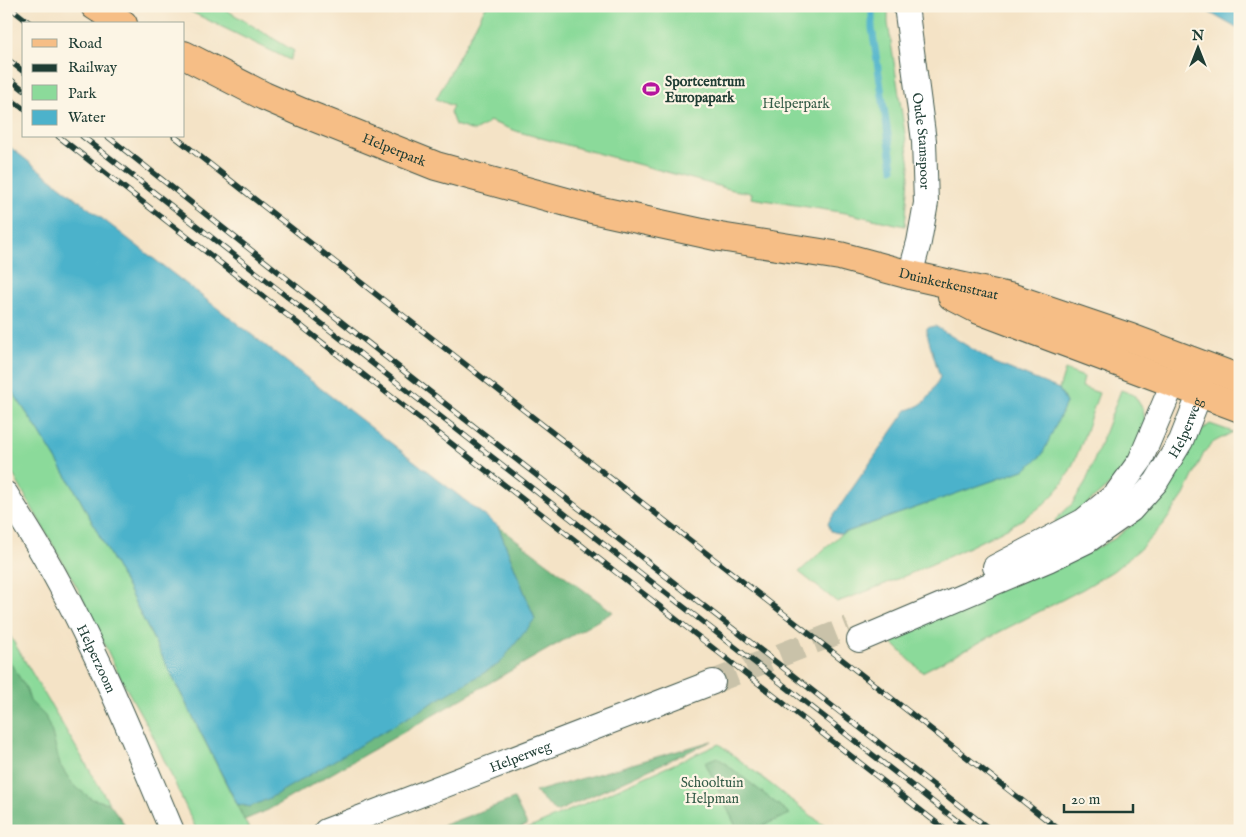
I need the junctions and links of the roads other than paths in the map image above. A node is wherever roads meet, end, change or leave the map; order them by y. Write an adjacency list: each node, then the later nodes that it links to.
1 (95, 6): 3 (main road)
2 (906, 6): 5 (street, Oude Stamspoor)
3 (121, 22)
4 (185, 56): 5 (main road, Helperpark)
5 (910, 275): 6 (main road, Duinkerkenstraat); 8 (main road, Duinkerkenstraat)
6 (1197, 364): 7 (main road, Duinkerkenstraat); 8 (street, Helperweg); 9 (street, Helperweg)
7 (1240, 379)
8 (1173, 383): 9 (main road, Duinkerkenstraat); 9 (street, Helperweg)
9 (1200, 393): 10 (main road, Duinkerkenstraat)
10 (1240, 408)
11 (6, 494): 12 (street, Helperzoom)
12 (172, 831)
13 (326, 831): 14 (street, Helperweg)
14 (359, 831)

